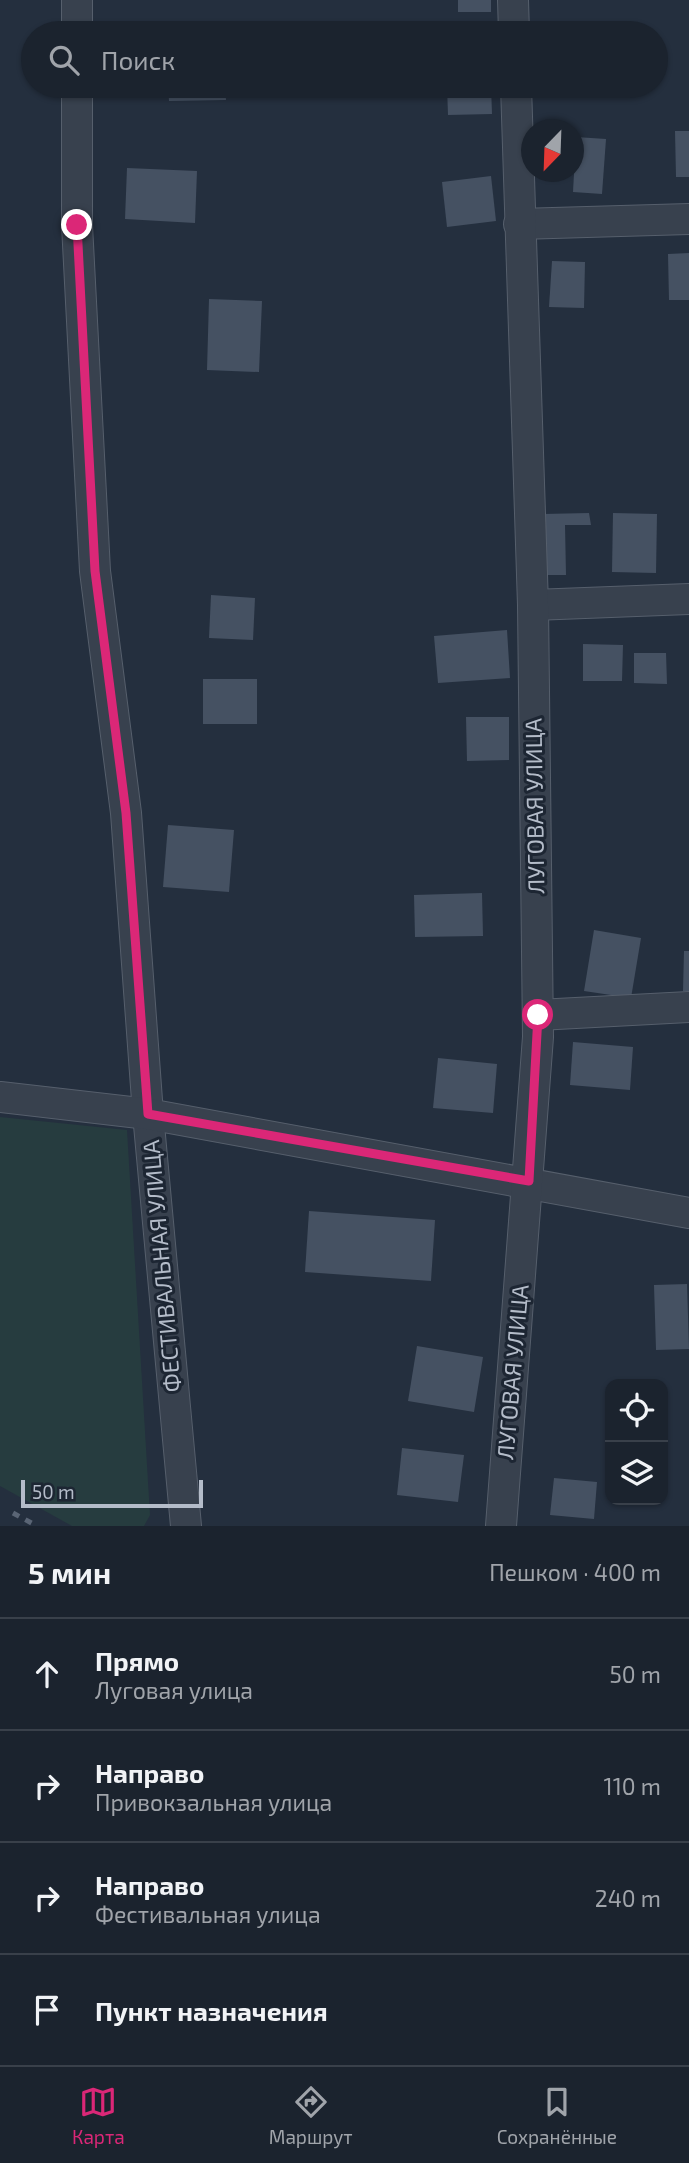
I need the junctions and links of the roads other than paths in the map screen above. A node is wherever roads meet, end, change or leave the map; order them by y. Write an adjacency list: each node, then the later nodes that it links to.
1 (77, 0): 3 (street)
2 (513, 0): 4 (street)
3 (77, 21)
4 (514, 21)
5 (77, 98): 14 (street, ФЕСТИВАЛЬНАЯ УЛИЦА)
6 (516, 98): 8 (street, ЛУГОВАЯ УЛИЦА)
7 (689, 219): 8 (street)
8 (519, 224): 10 (street, ЛУГОВАЯ УЛИЦА)
9 (689, 599): 10 (street)
10 (533, 605): 12 (street, ЛУГОВАЯ УЛИЦА)
11 (689, 1007): 12 (street)
12 (538, 1015): 15 (street, ЛУГОВАЯ УЛИЦА)
13 (0, 1097): 14 (street)
14 (148, 1114): 15 (street); 17 (street, ФЕСТИВАЛЬНАЯ УЛИЦА)
15 (529, 1181): 16 (street); 18 (street, ЛУГОВАЯ УЛИЦА)
16 (689, 1213)
17 (186, 1526)
18 (500, 1526)

